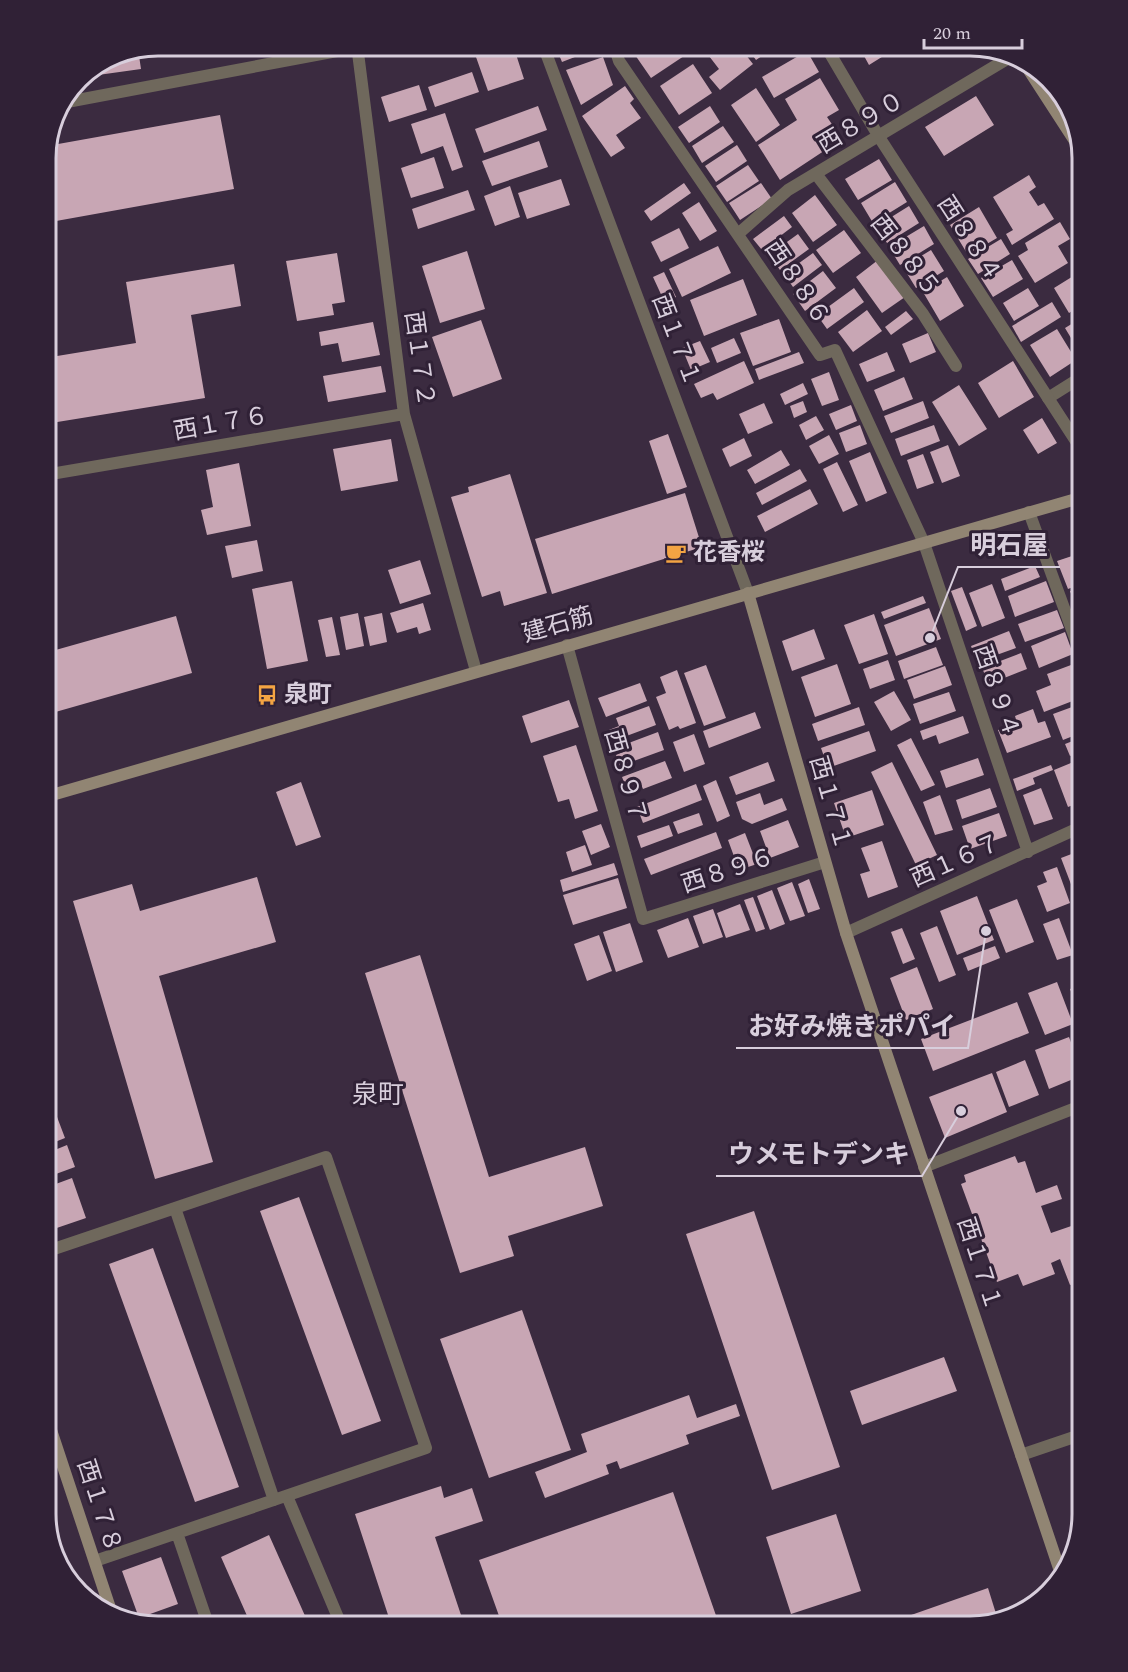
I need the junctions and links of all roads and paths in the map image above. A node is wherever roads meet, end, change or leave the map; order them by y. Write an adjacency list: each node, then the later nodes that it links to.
1 (306, 56): 8 (street)
2 (362, 56): 16 (street, 西１７２)
3 (547, 56): 22 (street, 西１７１)
4 (617, 56): 12 (street, 西８８６)
5 (831, 56): 10 (street, 西８８４)
6 (1004, 61): 10 (street, 西８９０)
7 (1034, 78): 9 (street)
8 (75, 98)
9 (1069, 133)
10 (879, 137): 11 (street, 西８９０); 15 (street, 西８８４)
11 (816, 174): 12 (street, 西８９０); 13 (street, 西８８５)
12 (738, 234): 21 (street, 西８８６)
13 (956, 366)
14 (1072, 383): 15 (street)
15 (1048, 398): 17 (street, 西８８４)
16 (404, 414): 18 (street, 西１７６); 25 (street, 西１７２)
17 (1072, 435)
18 (56, 473)
19 (1072, 500): 20 (street, 建石筋)
20 (1029, 512): 21 (street, 建石筋); 23 (street)
21 (924, 543): 22 (street, 建石筋); 28 (street, 西８９４)
22 (748, 593): 24 (street, 建石筋); 29 (street, 西１７１)
23 (1072, 630)
24 (567, 645): 25 (street, 建石筋); 30 (street, 西８９７)
25 (476, 671): 26 (street, 建石筋)
26 (56, 794)
27 (1072, 831): 28 (street, 西１６７)
28 (1028, 852): 31 (street, 西１６７)
29 (825, 862): 30 (street, 西８９６); 31 (street, 西１７１)
30 (643, 920)
31 (846, 933): 33 (street, 西１７１)
32 (1072, 1109): 33 (street)
33 (924, 1167): 38 (street, 西１７１)
34 (176, 1208): 35 (street); 39 (street); 40 (street)
35 (56, 1248)
36 (1072, 1438): 38 (street)
37 (56, 1445): 42 (street, 西１７８)
38 (1021, 1455): 43 (street, 西１７１)
39 (287, 1496): 40 (street); 46 (street)
40 (274, 1500): 41 (street)
41 (177, 1533): 42 (street); 45 (street)
42 (95, 1561): 44 (street, 西１７８)
43 (1059, 1566)
44 (109, 1604)
45 (205, 1616)
46 (337, 1616)

